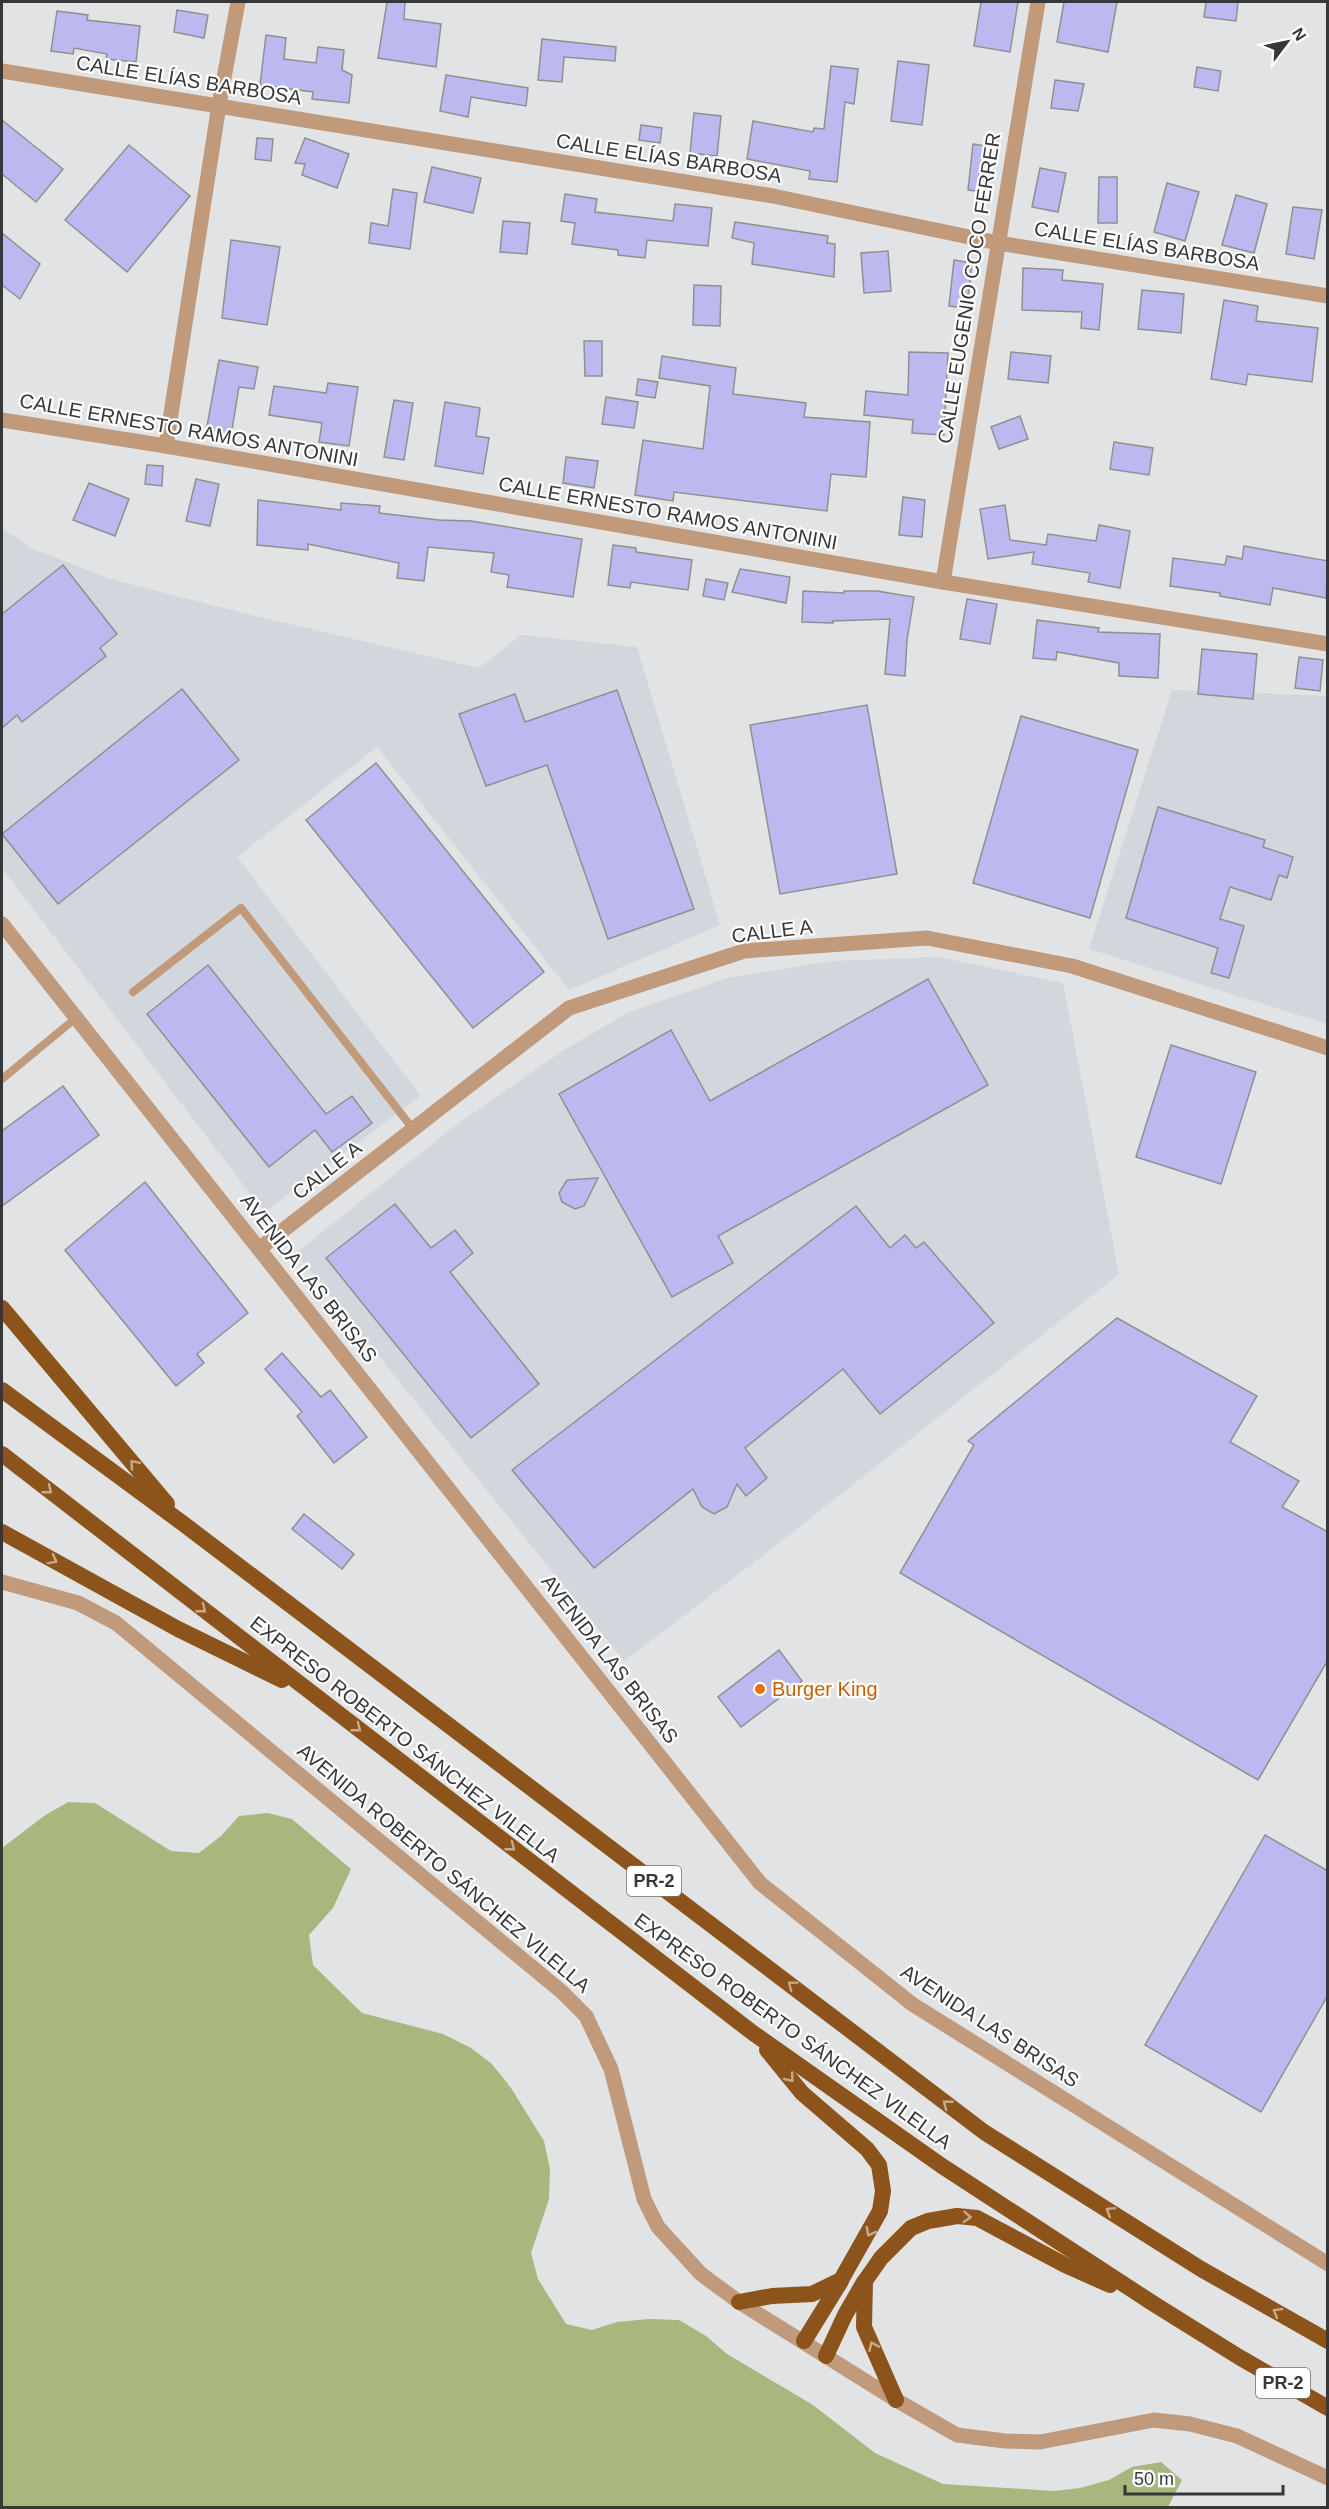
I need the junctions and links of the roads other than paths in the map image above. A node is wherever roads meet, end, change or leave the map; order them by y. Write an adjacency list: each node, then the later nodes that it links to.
1 (237, 2): 4 (street)
2 (1038, 2): 5 (street, CALLE EUGENIO COCO FERRER)
3 (2, 71): 4 (street, CALLE ELÍAS BARBOSA)
4 (219, 105): 5 (street, CALLE ELÍAS BARBOSA); 8 (street)
5 (998, 243): 6 (street, CALLE ELÍAS BARBOSA); 9 (street, CALLE EUGENIO COCO FERRER)
6 (1328, 296)
7 (2, 420): 8 (street, CALLE ERNESTO RAMOS ANTONINI)
8 (166, 446): 9 (street, CALLE ERNESTO RAMOS ANTONINI)
9 (942, 582): 10 (street, CALLE ERNESTO RAMOS ANTONINI)
10 (1328, 645)
11 (2, 924): 13 (street, AVENIDA LAS BRISAS)
12 (133, 992): 16 (lane)
13 (76, 1018): 15 (lane); 17 (street, AVENIDA LAS BRISAS)
14 (1328, 1048): 16 (street, CALLE A)
15 (2, 1078)
16 (413, 1129): 17 (street, CALLE A)
17 (259, 1248): 26 (street, AVENIDA LAS BRISAS)
18 (2, 1308): 21 (highway, one-way to 18)
19 (2, 1390): 21 (highway, EXPRESO ROBERTO SÁNCHEZ VILELLA / PR-2)
20 (2, 1454): 24 (highway, EXPRESO ROBERTO SÁNCHEZ VILELLA / PR-2, one-way to 24)
21 (184, 1525): 32 (highway, EXPRESO ROBERTO SÁNCHEZ VILELLA / PR-2, one-way to 21)
22 (2, 1532): 24 (highway, one-way to 24)
23 (2, 1582): 29 (street, AVENIDA ROBERTO SÁNCHEZ VILELLA)
24 (314, 1696): 25 (highway, EXPRESO ROBERTO SÁNCHEZ VILELLA / PR-2, one-way to 25)
25 (753, 2032): 27 (highway, one-way to 27); 30 (highway, EXPRESO ROBERTO SÁNCHEZ VILELLA / PR-2)
26 (1328, 2264)
27 (841, 2280): 29 (highway); 31 (highway)
28 (865, 2281): 30 (highway, one-way to 30); 33 (highway); 34 (highway, one-way to 28)
29 (740, 2302): 31 (street, AVENIDA ROBERTO SÁNCHEZ VILELLA)
30 (1154, 2304): 35 (highway, EXPRESO ROBERTO SÁNCHEZ VILELLA / PR-2)
31 (804, 2341): 33 (street, AVENIDA ROBERTO SÁNCHEZ VILELLA)
32 (1328, 2341)
33 (826, 2356): 34 (street, AVENIDA ROBERTO SÁNCHEZ VILELLA)
34 (896, 2400): 36 (street, AVENIDA ROBERTO SÁNCHEZ VILELLA)
35 (1328, 2408)
36 (1328, 2478)

